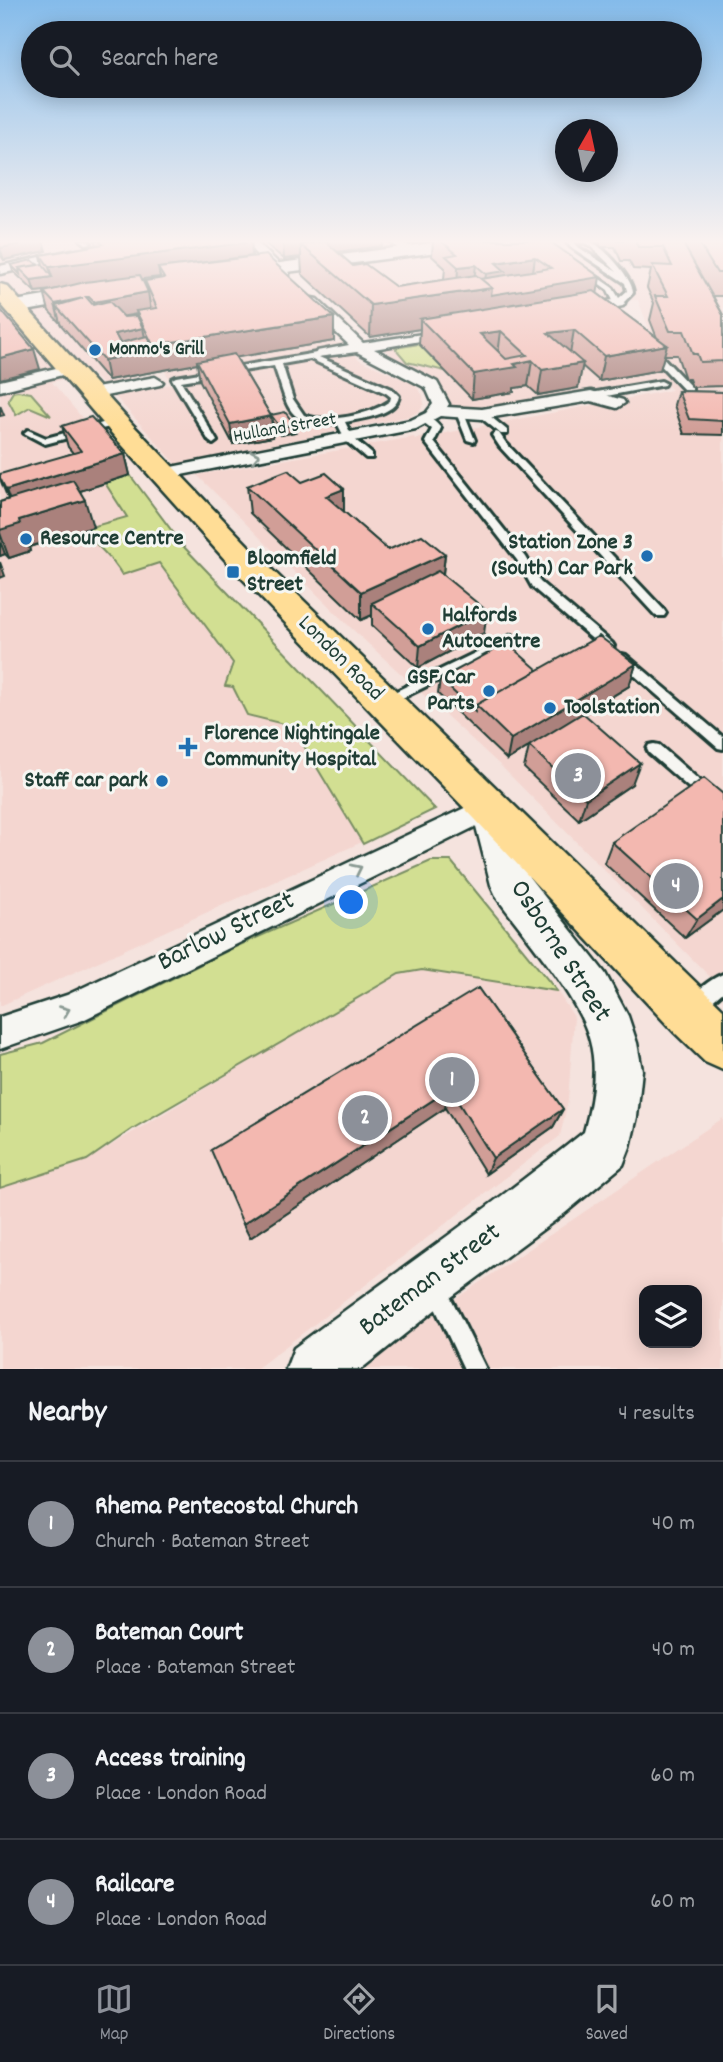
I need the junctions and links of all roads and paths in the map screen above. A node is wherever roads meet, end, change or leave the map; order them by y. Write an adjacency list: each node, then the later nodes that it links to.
1 (6, 304): 11 (main road, London Road)
2 (314, 304): 8 (street)
3 (616, 304): 4 (lane)
4 (613, 306): 5 (street)
5 (566, 312)
6 (467, 329): 8 (street)
7 (648, 347): 15 (lane)
8 (360, 348): 9 (street); 22 (street)
9 (316, 355): 10 (lane); 21 (lane)
10 (277, 363): 21 (lane); 27 (lane)
11 (69, 369): 14 (street); 16 (main road, London Road)
12 (155, 382): 16 (street)
13 (661, 383): 17 (lane)
14 (0, 386)
15 (689, 390)
16 (91, 394): 23 (main road, London Road)
17 (591, 396): 18 (street, Hulland Street); 20 (street, Hulland Street)
18 (617, 403)
19 (461, 415): 20 (street, Hulland Street); 22 (street, Hulland Street); 26 (lane)
20 (482, 415): 30 (lane)
21 (339, 419): 25 (lane)
22 (426, 419): 25 (street, Hulland Street); 33 (lane)
23 (114, 423): 24 (lane); 29 (main road, London Road)
24 (28, 433)
25 (349, 439): 28 (lane); 29 (street, Hulland Street, one-way to 25)
26 (471, 440)
27 (212, 441)
28 (369, 456)
29 (161, 474): 32 (main road, London Road)
30 (660, 613)
31 (512, 639): 32 (lane)
32 (383, 702): 35 (main road, London Road)
33 (723, 744)
34 (654, 749): 36 (lane)
35 (490, 807): 38 (main road, London Road); 39 (street, Barlow Street, one-way to 35); 41 (main road, Osborne Street)
36 (723, 809)
37 (723, 982): 38 (lane)
38 (688, 1011): 40 (main road, London Road)
39 (0, 1033)
40 (723, 1044)
41 (547, 1195): 42 (main road, Bateman Street)
42 (431, 1279): 43 (main road, Bateman Street); 44 (lane)
43 (315, 1369)
44 (475, 1369)

